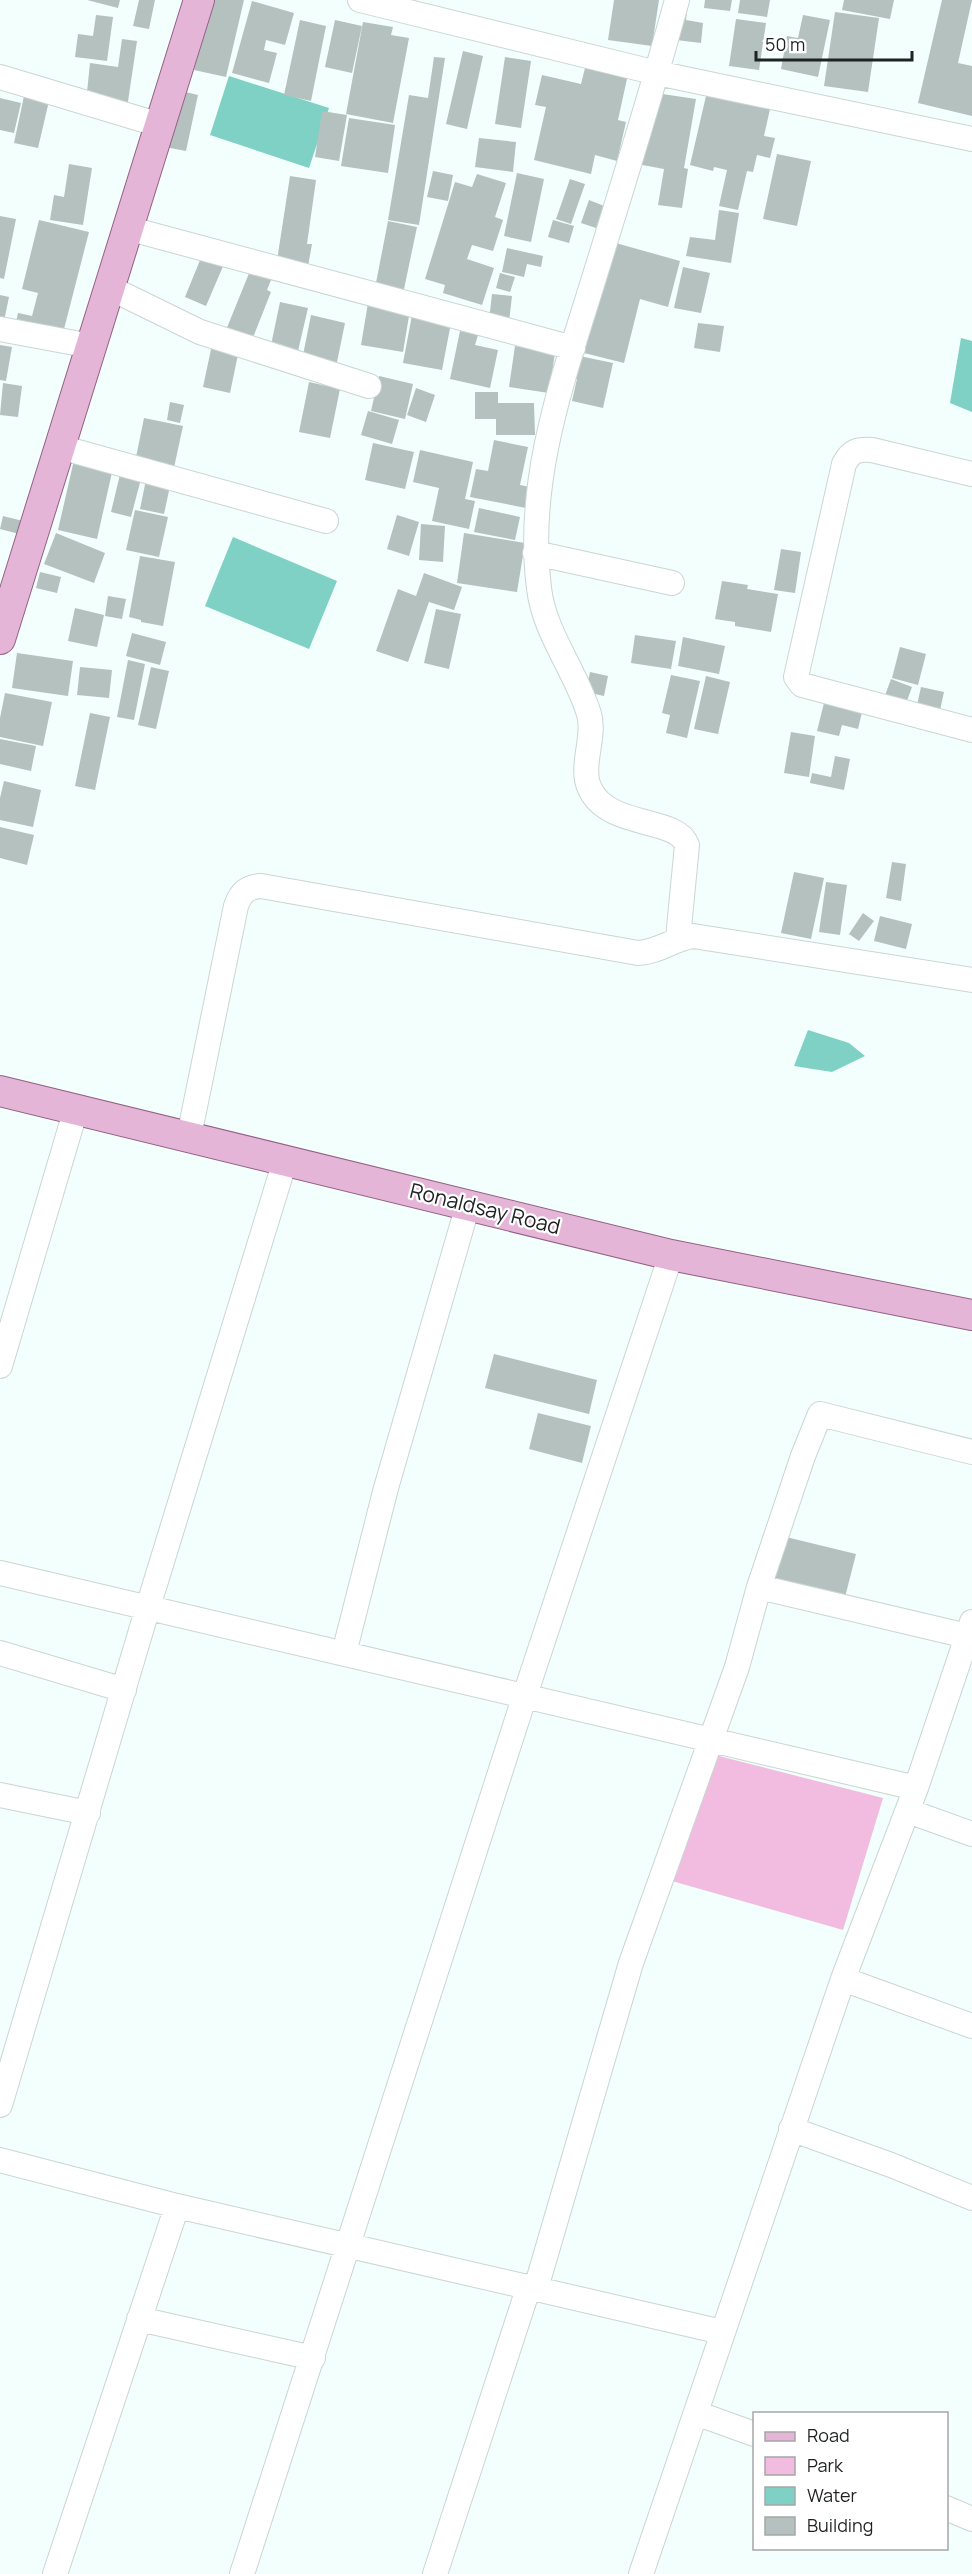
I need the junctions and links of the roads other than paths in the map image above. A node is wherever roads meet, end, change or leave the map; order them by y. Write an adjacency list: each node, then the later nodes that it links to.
1 (199, 0): 6 (main road)
2 (360, 0): 4 (street)
3 (677, 0): 4 (street)
4 (657, 73): 7 (street); 12 (street)
5 (0, 76): 6 (street)
6 (160, 125): 8 (main road)
7 (972, 139)
8 (127, 228): 9 (main road); 12 (street)
9 (108, 287): 11 (main road); 13 (street)
10 (0, 328): 11 (street)
11 (91, 346): 14 (main road)
12 (573, 348): 17 (street)
13 (369, 386)
14 (60, 447): 16 (street); 19 (main road)
15 (972, 474): 21 (street)
16 (326, 520)
17 (535, 553): 18 (street); 22 (street)
18 (672, 584)
19 (6, 601): 20 (main road)
20 (0, 639)
21 (972, 729)
22 (678, 938): 23 (street); 26 (street)
23 (972, 980)
24 (0, 1091): 25 (main road, Ronaldsay Road)
25 (76, 1109): 26 (main road, Ronaldsay Road); 31 (street)
26 (189, 1136): 27 (main road, Ronaldsay Road)
27 (285, 1161): 28 (main road, Ronaldsay Road); 35 (street)
28 (468, 1205): 29 (main road, Ronaldsay Road); 38 (street)
29 (671, 1255): 30 (main road, Ronaldsay Road); 40 (street)
30 (972, 1315)
31 (0, 1366)
32 (972, 1452): 34 (street)
33 (0, 1573): 35 (street)
34 (759, 1587): 36 (street); 41 (street)
35 (148, 1607): 38 (street); 39 (street)
36 (970, 1629): 42 (street)
37 (0, 1653): 39 (street)
38 (344, 1653): 40 (street)
39 (124, 1690): 45 (street)
40 (525, 1695): 41 (street); 54 (street)
41 (710, 1739): 42 (street); 55 (street)
42 (916, 1788): 44 (street)
43 (0, 1795): 45 (street)
44 (908, 1811): 46 (street); 47 (street)
45 (88, 1813): 49 (street)
46 (972, 1834)
47 (843, 1979): 48 (street); 50 (street)
48 (972, 2026)
49 (0, 2105)
50 (791, 2129): 52 (street); 57 (street)
51 (0, 2160): 53 (street)
52 (972, 2198)
53 (177, 2206): 54 (street); 56 (street)
54 (350, 2247): 55 (street); 58 (street)
55 (532, 2287): 57 (street); 65 (street)
56 (139, 2319): 58 (street); 63 (street)
57 (722, 2332): 59 (street)
58 (313, 2358): 64 (street)
59 (696, 2413): 60 (street); 66 (street)
60 (753, 2434)
61 (948, 2509): 62 (street)
62 (972, 2519)
63 (55, 2574)
64 (243, 2574)
65 (435, 2574)
66 (641, 2574)

